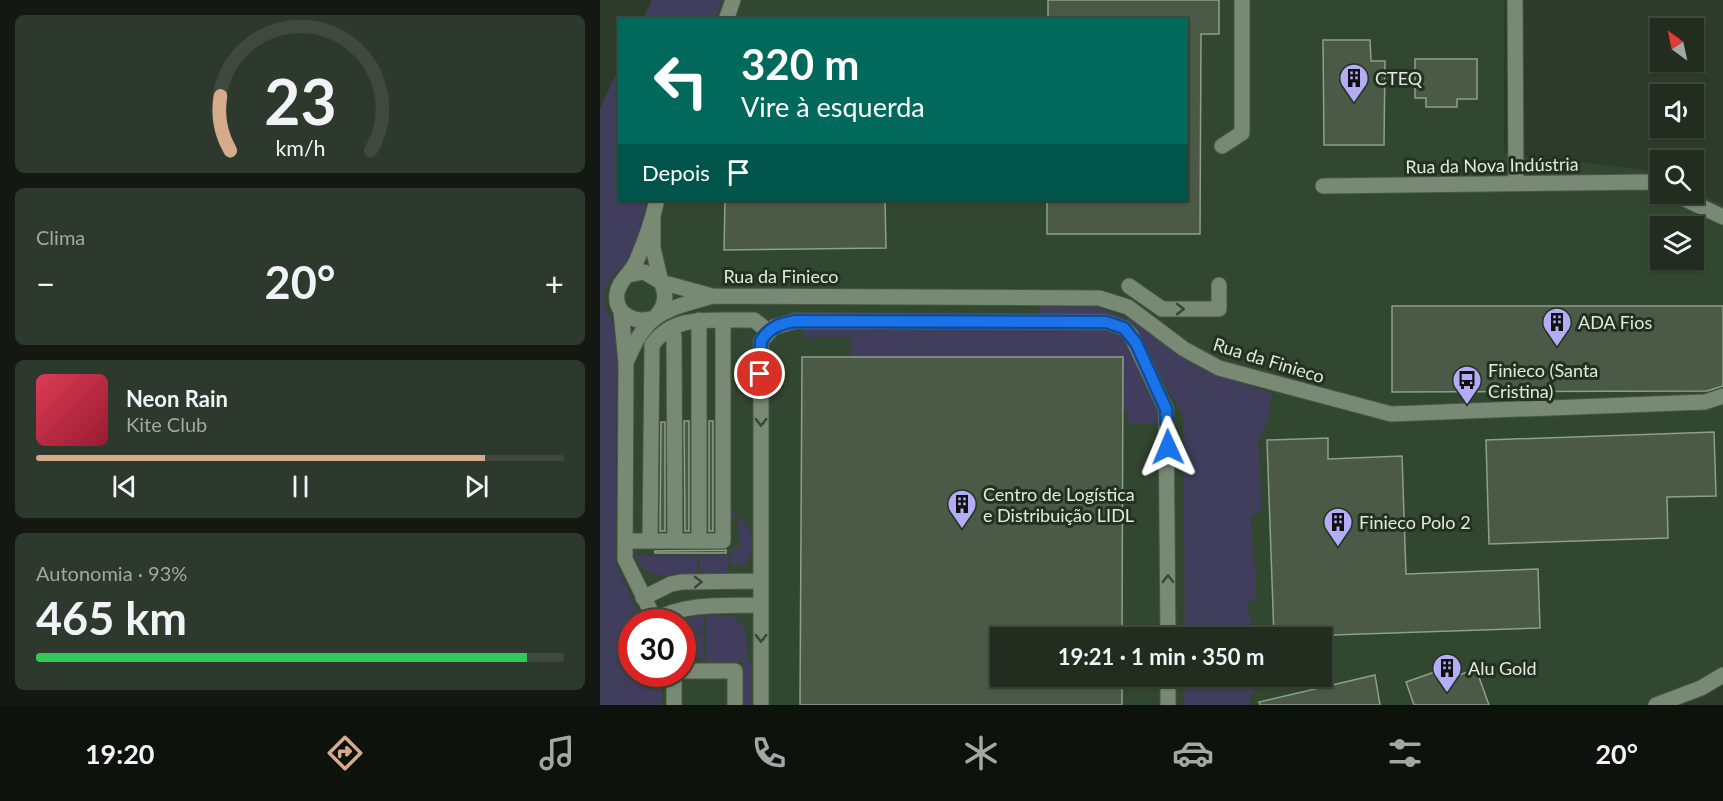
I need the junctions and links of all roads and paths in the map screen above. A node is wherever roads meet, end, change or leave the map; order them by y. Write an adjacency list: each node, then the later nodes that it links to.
1 (733, 0): 4 (street)
2 (1242, 0): 5 (street)
3 (1515, 0): 7 (street)
4 (727, 18)
5 (1222, 146)
6 (1650, 182): 7 (street, Rua da Nova Indústria)
7 (1516, 184): 8 (street, Rua da Nova Indústria)
8 (1323, 186)
9 (657, 201): 12 (street)
10 (1695, 204): 11 (street)
11 (1723, 217)
12 (653, 219): 13 (street); 14 (street)
13 (628, 275): 14 (street); 18 (street)
14 (661, 282): 17 (street); 19 (street)
15 (1219, 285): 16 (street, one-way to 15)
16 (1129, 286)
17 (712, 296): 19 (street); 25 (street, Rua da Finieco)
18 (621, 311): 19 (street); 24 (street)
19 (654, 317): 24 (street)
20 (699, 320): 21 (street); 22 (street); 29 (street)
21 (723, 320): 23 (street); 29 (street)
22 (671, 329): 27 (street); 28 (street)
23 (768, 331): 30 (street, one-way to 30); 35 (street, one-way to 23)
24 (626, 363): 26 (street)
25 (1723, 396)
26 (626, 541): 27 (street); 31 (street)
27 (650, 541): 28 (street)
28 (675, 541): 29 (street)
29 (699, 541)
30 (761, 580): 31 (street, one-way to 30); 32 (street)
31 (643, 598): 33 (street)
32 (761, 605): 34 (street); 42 (street, one-way to 42)
33 (649, 609)
34 (680, 609)
35 (1168, 627)
36 (696, 671): 41 (street)
37 (1723, 675): 44 (street)
38 (674, 687): 40 (street)
39 (1168, 687): 43 (street)
40 (674, 705)
41 (735, 705)
42 (760, 705)
43 (1168, 705)
44 (1656, 705)

